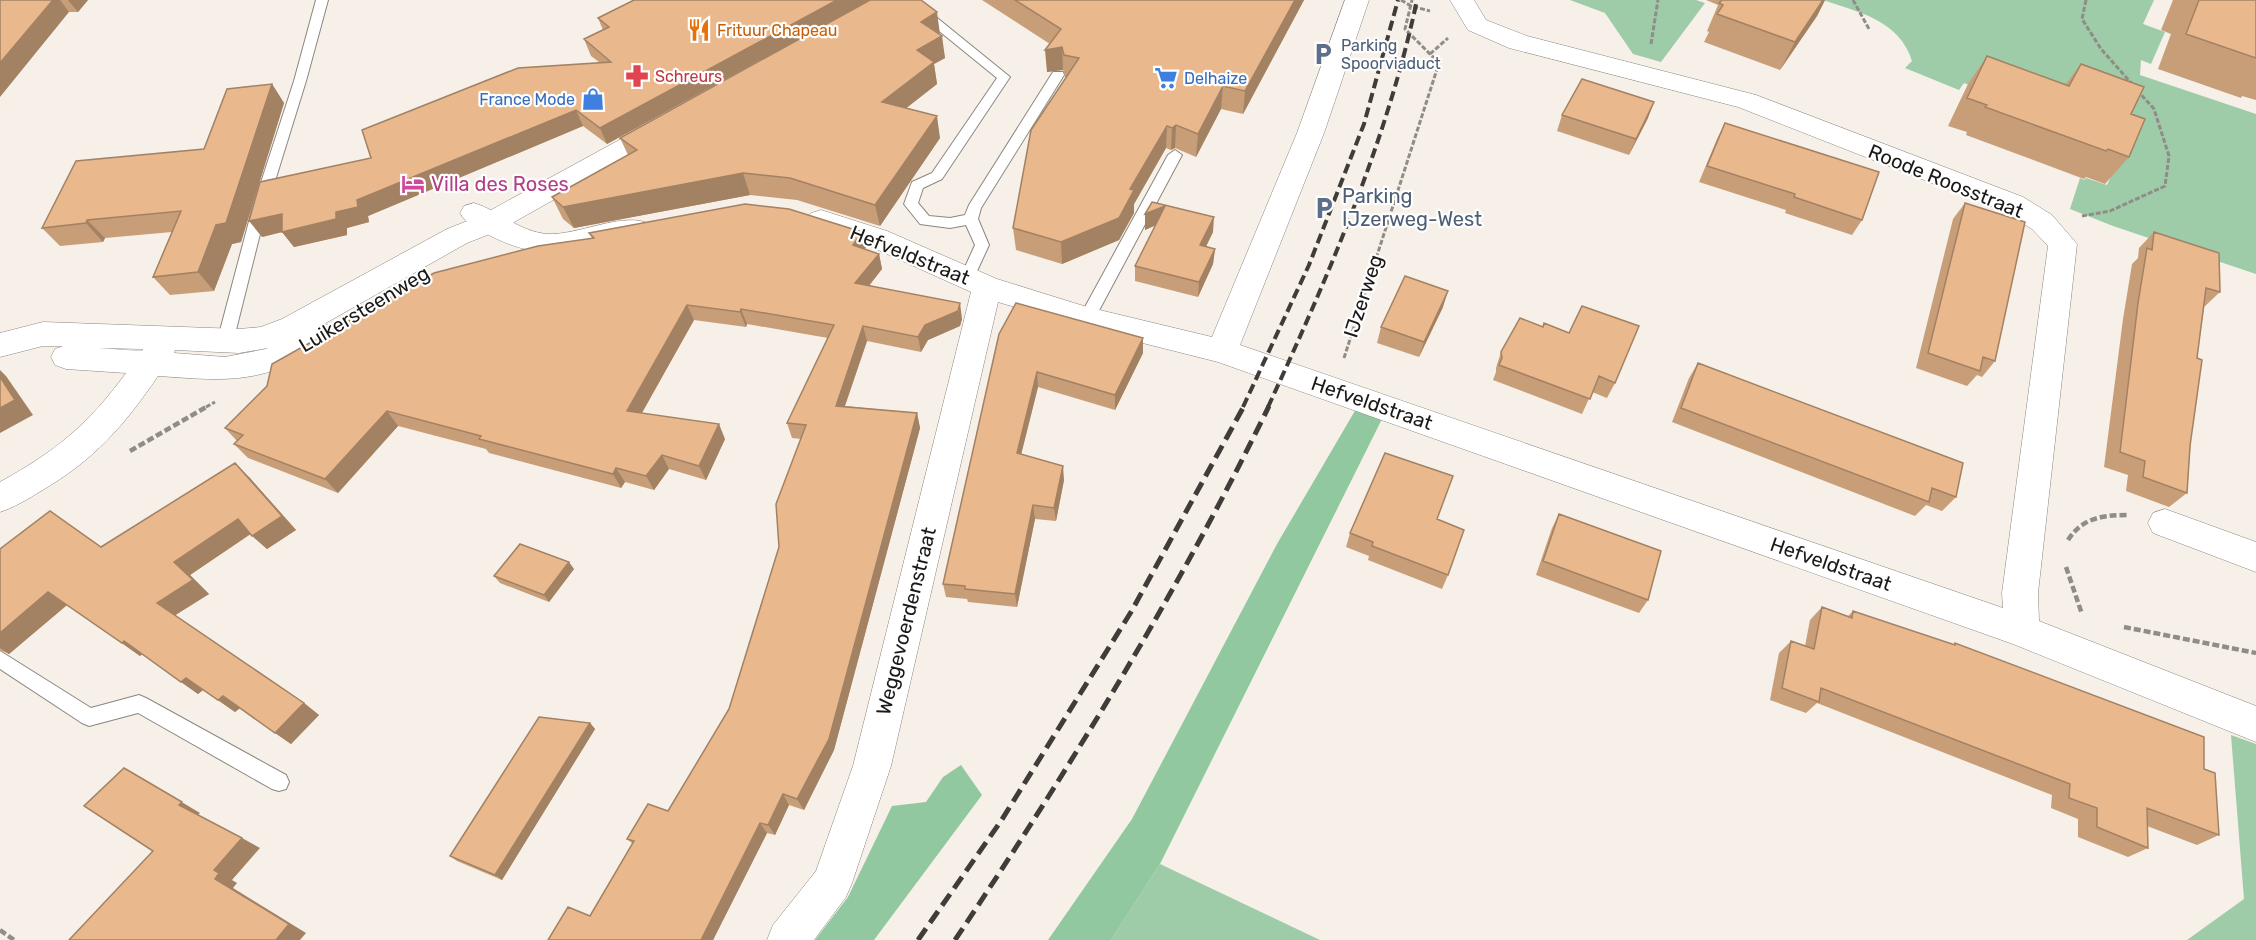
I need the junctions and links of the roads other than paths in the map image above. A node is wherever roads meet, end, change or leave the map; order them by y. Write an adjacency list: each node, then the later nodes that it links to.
1 (322, 0): 16 (lane)
2 (907, 0): 10 (lane)
3 (1357, 0): 17 (street)
4 (1462, 0): 21 (street, Roode Roosstraat)
5 (1058, 75): 10 (lane)
6 (686, 115): 9 (street, Luikersteenweg)
7 (1175, 155): 13 (lane)
8 (796, 212): 12 (street, Hefveldstraat)
9 (482, 218): 11 (street); 16 (street, Luikersteenweg)
10 (971, 219): 12 (lane)
11 (658, 224)
12 (977, 282): 13 (street, Hefveldstraat); 25 (street, Weggevoerdenstraat)
13 (1087, 318): 17 (street, Hefveldstraat)
14 (1, 345): 15 (street, Luikersteenweg)
15 (159, 350): 16 (street, Luikersteenweg); 18 (street)
16 (230, 351)
17 (1222, 351): 21 (street, Hefveldstraat)
18 (0, 498)
19 (2164, 523): 20 (street)
20 (2256, 557)
21 (2022, 631): 23 (street, Hefveldstraat)
22 (0, 658): 24 (lane)
23 (2256, 724)
24 (279, 782)
25 (788, 940)

